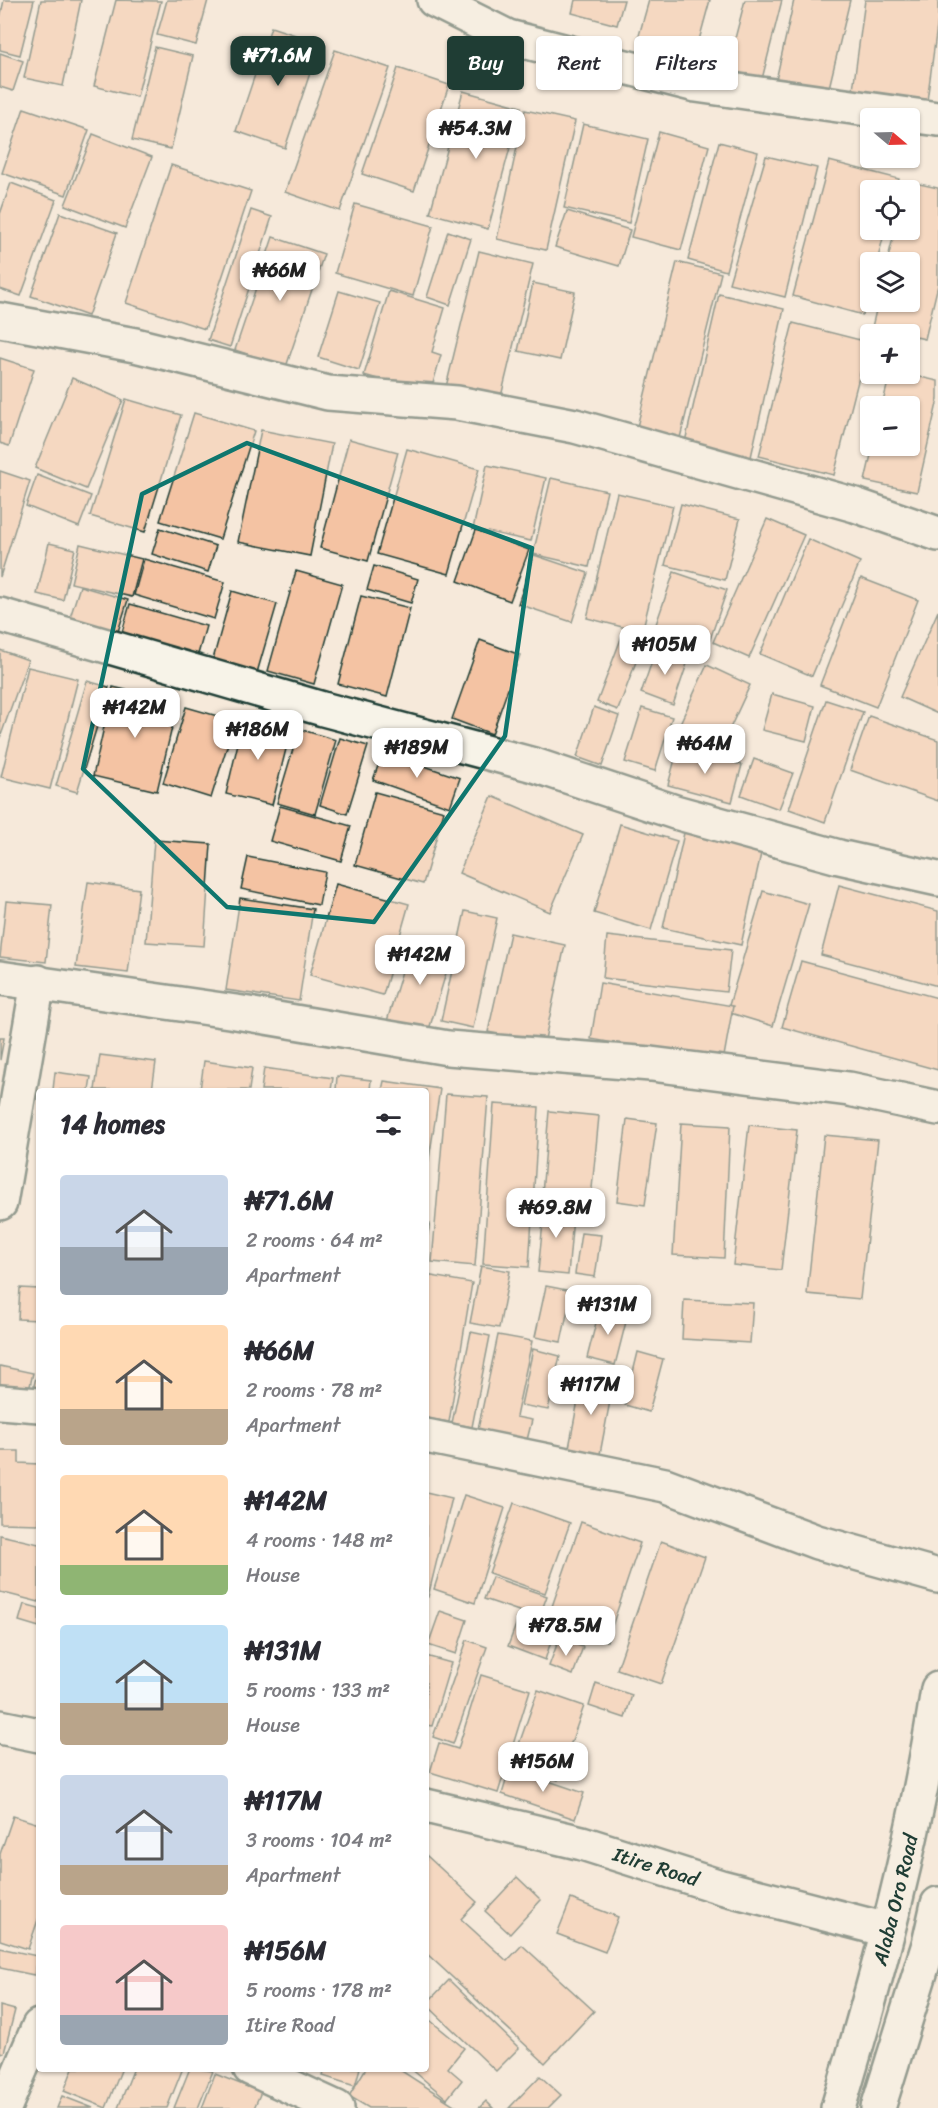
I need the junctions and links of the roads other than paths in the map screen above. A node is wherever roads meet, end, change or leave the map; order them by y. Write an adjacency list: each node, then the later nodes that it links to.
1 (434, 0): 2 (street)
2 (938, 119)
3 (14, 323): 4 (street)
4 (938, 534)
5 (0, 615): 6 (street)
6 (938, 879)
7 (0, 978): 8 (street)
8 (38, 982): 9 (street); 10 (street)
9 (938, 1108)
10 (0, 1203)
11 (0, 1402): 12 (street)
12 (36, 1405)
13 (429, 1437): 14 (street)
14 (938, 1576)
15 (938, 1689): 20 (street, Alaba Oro Road)
16 (0, 1727): 17 (street)
17 (36, 1735)
18 (429, 1807): 20 (street, Itire Road)
19 (938, 1905): 21 (street)
20 (887, 1930): 26 (street, Alaba Oro Road)
21 (934, 1945): 27 (street)
22 (36, 2033): 24 (street)
23 (259, 2072): 25 (street)
24 (4, 2108)
25 (337, 2108)
26 (838, 2108)
27 (878, 2108)

